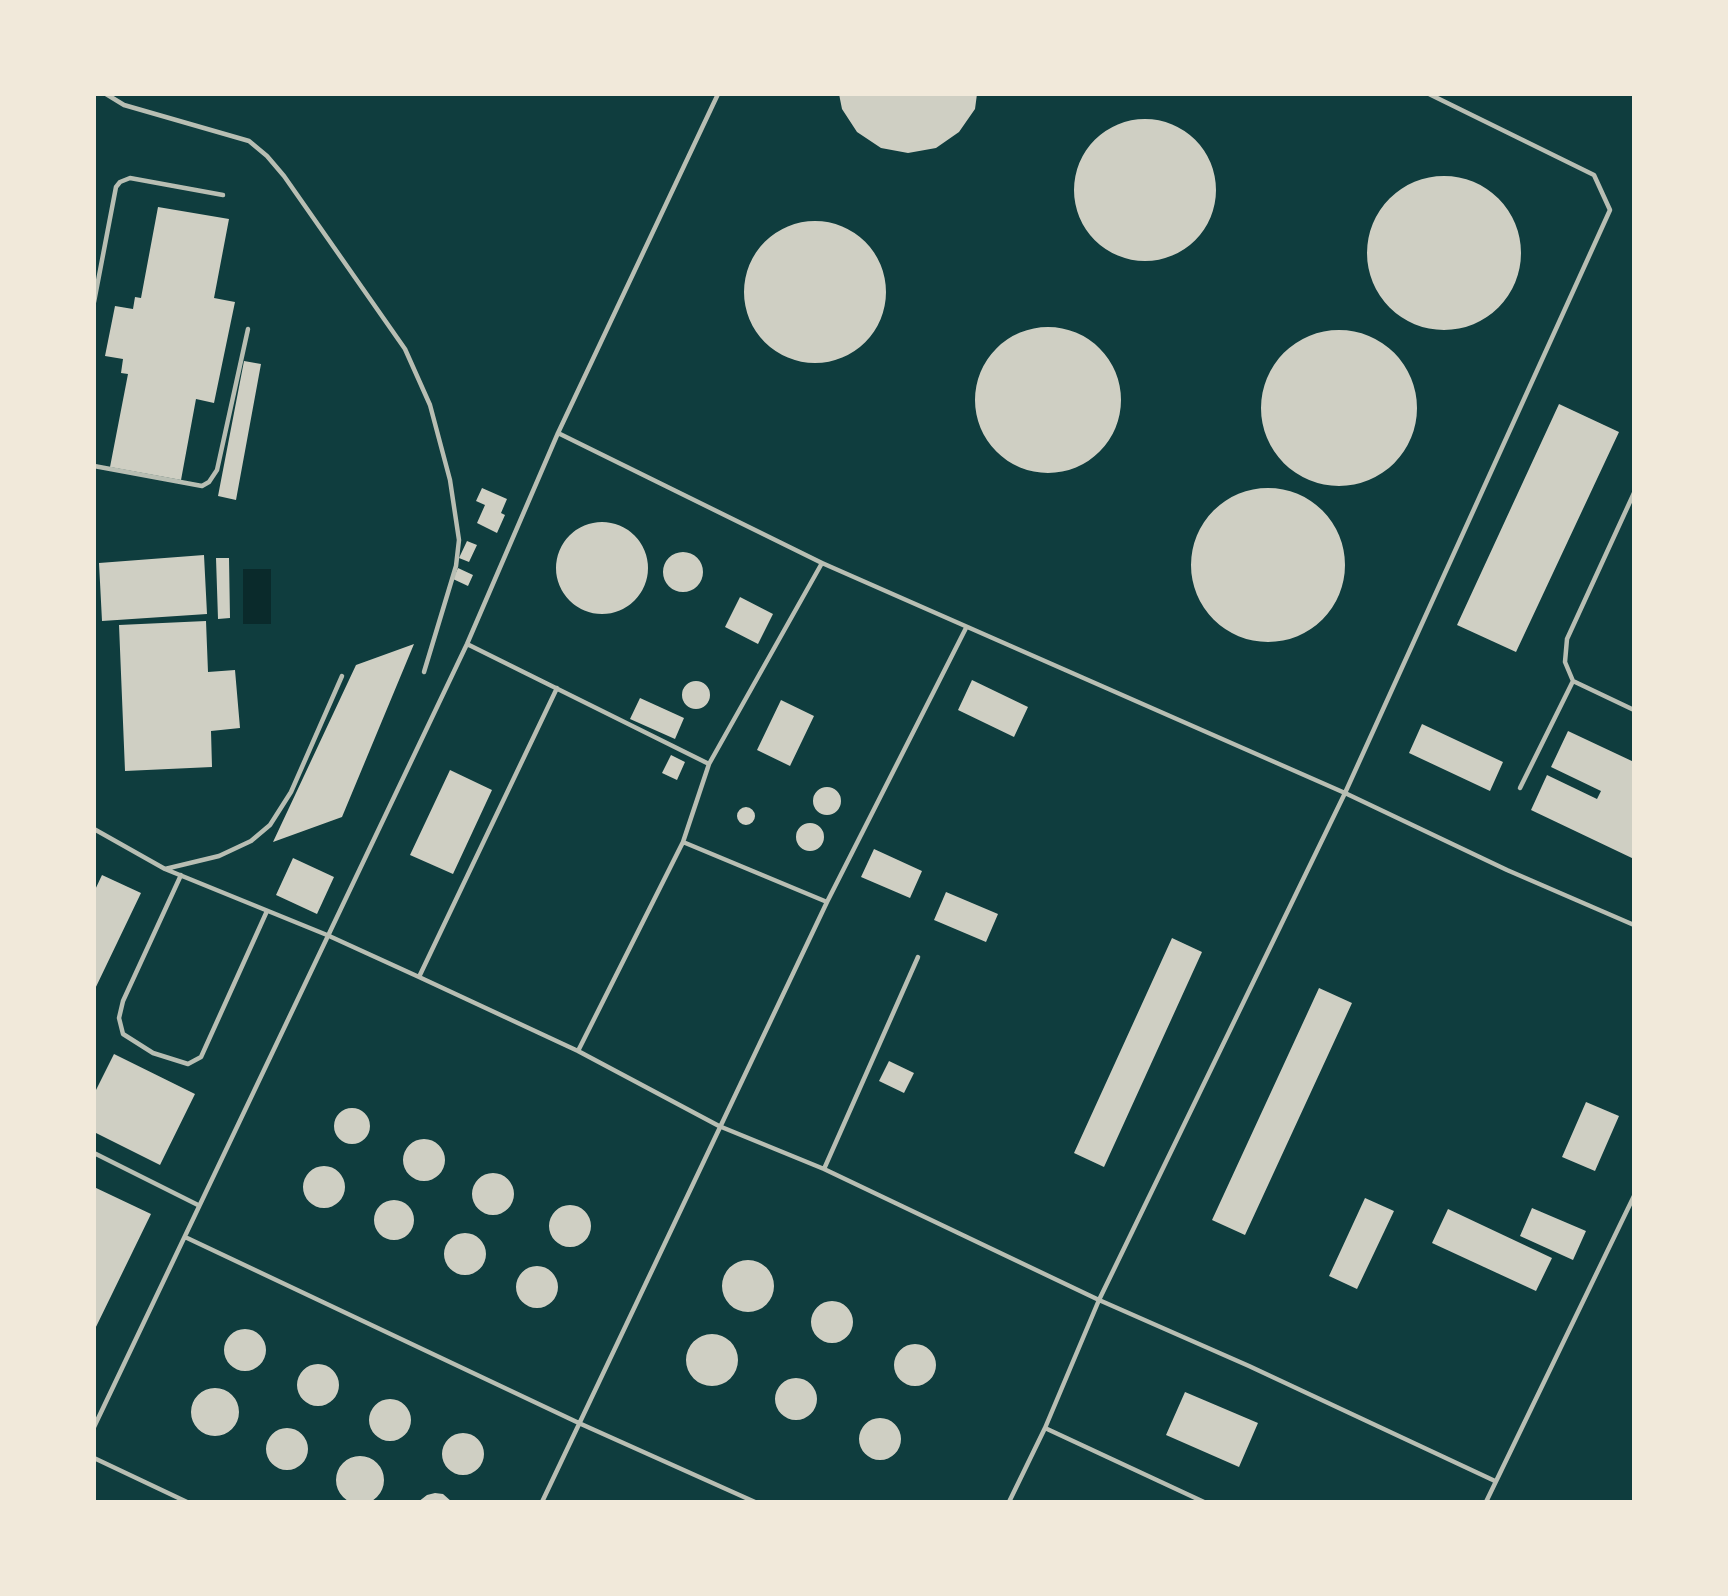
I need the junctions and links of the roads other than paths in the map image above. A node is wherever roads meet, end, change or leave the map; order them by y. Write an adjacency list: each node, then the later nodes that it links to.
1 (106, 94): 14 (lane)
2 (718, 94): 8 (lane)
3 (1429, 94): 4 (lane)
4 (1439, 97): 21 (lane)
5 (223, 195): 6 (lane)
6 (94, 302)
7 (248, 329): 9 (lane)
8 (558, 433): 11 (lane); 13 (lane)
9 (94, 466)
10 (1634, 493): 16 (lane)
11 (822, 563): 12 (lane); 19 (lane)
12 (966, 628): 21 (lane); 26 (lane)
13 (467, 644): 17 (lane); 29 (lane)
14 (424, 672)
15 (342, 676): 24 (lane)
16 (1573, 681): 18 (lane); 20 (lane)
17 (557, 688): 19 (lane); 31 (lane)
18 (1634, 710)
19 (709, 764): 23 (lane)
20 (1520, 788)
21 (1345, 793): 28 (lane); 39 (lane)
22 (94, 829): 24 (lane)
23 (682, 842): 26 (lane); 32 (lane)
24 (165, 869): 25 (lane)
25 (181, 875): 27 (lane); 27 (lane)
26 (827, 902): 33 (lane)
27 (267, 911): 29 (lane)
28 (1634, 925)
29 (327, 935): 31 (lane); 37 (lane)
30 (918, 957): 35 (lane)
31 (418, 977): 32 (lane)
32 (579, 1051): 33 (lane)
33 (719, 1126): 35 (lane); 40 (lane)
34 (94, 1153): 37 (lane)
35 (824, 1169): 39 (lane)
36 (1634, 1196): 44 (lane)
37 (198, 1205): 38 (lane)
38 (186, 1237): 40 (lane); 41 (lane)
39 (1099, 1300): 42 (lane); 44 (lane)
40 (581, 1424): 46 (lane); 47 (lane)
41 (94, 1427)
42 (1046, 1428): 48 (lane); 49 (lane)
43 (94, 1458): 45 (lane)
44 (1495, 1480): 50 (lane)
45 (188, 1502)
46 (542, 1502)
47 (755, 1502)
48 (1009, 1502)
49 (1204, 1502)
50 (1486, 1502)

